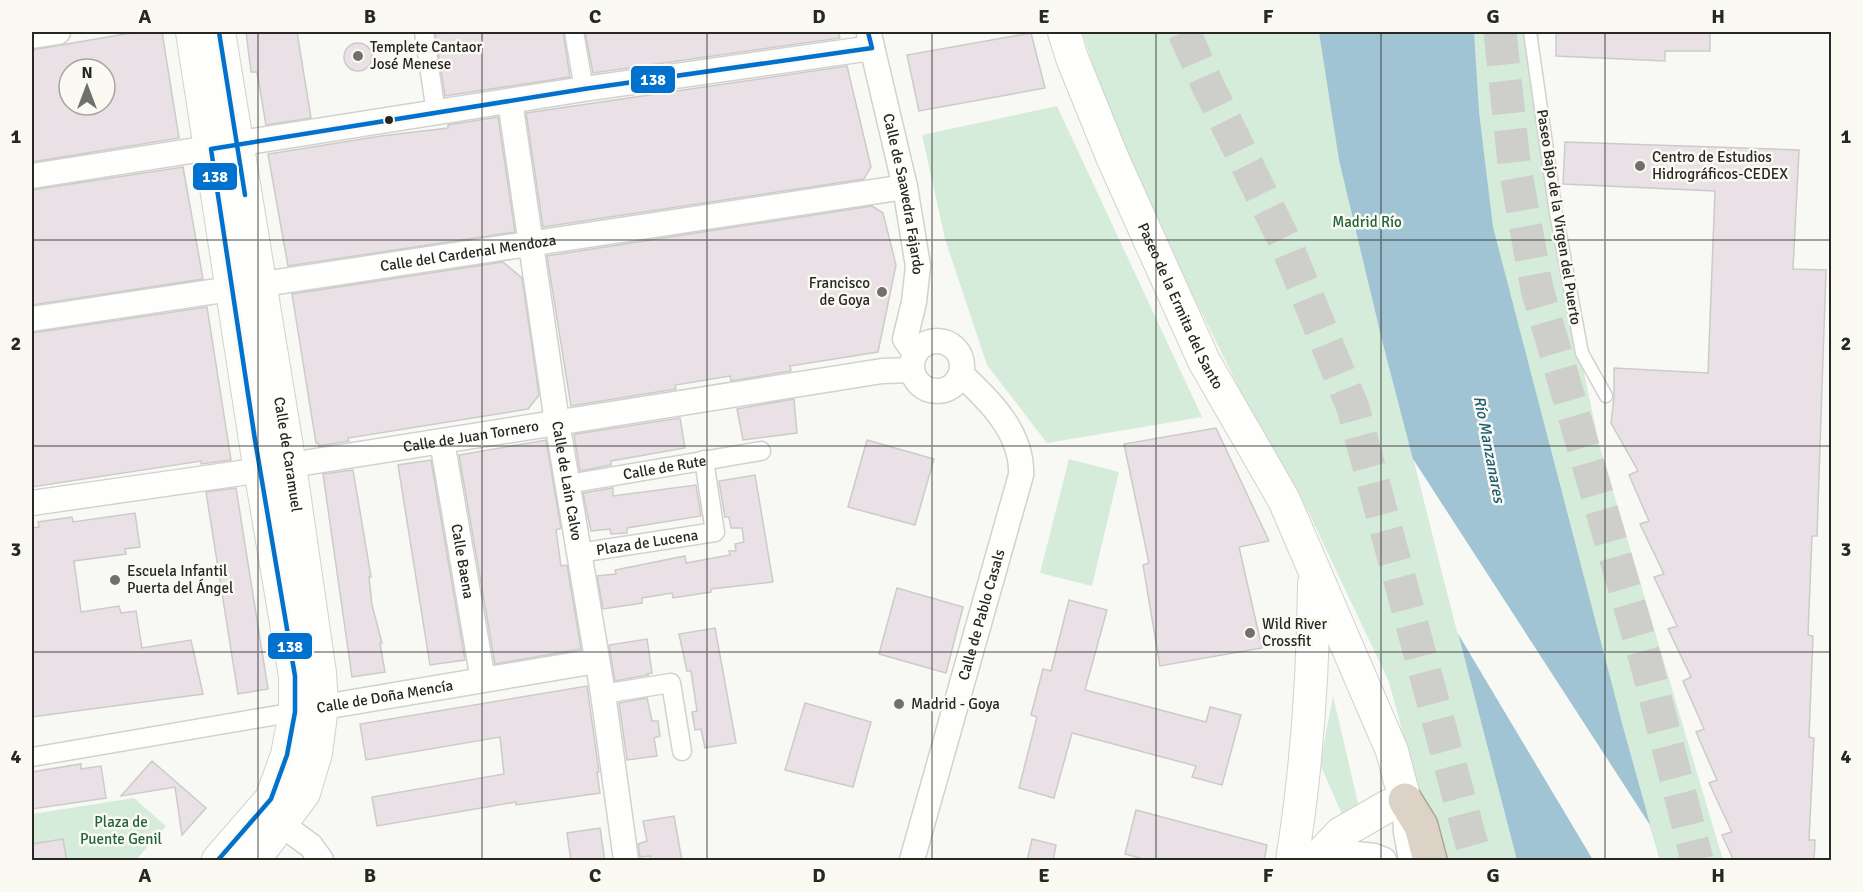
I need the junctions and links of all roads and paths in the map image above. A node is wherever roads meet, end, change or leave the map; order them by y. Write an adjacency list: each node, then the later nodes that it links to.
1 (58, 32): 8 (street)
2 (192, 32): 13 (street, Calle de Caramuel)
3 (219, 32): 13 (street, Calle de Caramuel)
4 (424, 32): 12 (street)
5 (574, 32): 10 (street)
6 (1064, 32): 30 (street, Paseo de la Ermita del Santo)
7 (1530, 32): 21 (lane, Paseo Bajo de la Virgen del Puerto)
8 (32, 36)
9 (870, 40): 10 (street); 15 (street, Calle de Saavedra Fajardo)
10 (584, 89): 11 (street)
11 (510, 101): 12 (street); 16 (street, Calle de Laín Calvo)
12 (436, 113): 13 (street)
13 (224, 147): 14 (street); 17 (street, Calle de Caramuel)
14 (32, 176)
15 (905, 187): 16 (street, Calle del Cardenal Mendoza); 19 (street, Calle de Saavedra Fajardo)
16 (530, 245): 17 (street, Calle del Cardenal Mendoza); 22 (street, Calle de Laín Calvo)
17 (246, 287): 18 (street, Calle del Cardenal Mendoza); 26 (street, Calle de Caramuel)
18 (32, 319)
19 (913, 362): 20 (street); 20 (street); 22 (street, Calle de Juan Tornero)
20 (956, 380): 43 (street, Calle de Pablo Casals)
21 (1606, 396)
22 (557, 422): 23 (street, Calle de Juan Tornero); 27 (street, Calle de Laín Calvo)
23 (442, 441): 26 (street, Calle de Juan Tornero); 32 (street, Calle Baena)
24 (761, 451): 25 (street, Calle de Rute)
25 (704, 460): 27 (street, Calle de Rute); 29 (street, Plaza de Lucena)
26 (275, 468): 28 (street, Calle de Juan Tornero); 34 (street, Calle de Caramuel)
27 (568, 484): 29 (street, Calle de Laín Calvo)
28 (32, 503)
29 (579, 553): 31 (street, Calle de Laín Calvo)
30 (1314, 574): 37 (street, Paseo de la Ermita del Santo); 44 (street, Paseo de la Ermita del Santo)
31 (596, 661): 32 (street, Calle de Doña Mencía); 33 (street, Calle de Laín Calvo)
32 (483, 680): 34 (street, Calle de Doña Mencía)
33 (603, 694): 35 (street); 42 (street, Calle de Laín Calvo)
34 (309, 709): 36 (street, Calle de Doña Mencía); 38 (street, Calle de Caramuel); 39 (street, Calle de Caramuel)
35 (682, 751)
36 (32, 757)
37 (1405, 800): 45 (street); 48 (street); 49 (highway)
38 (281, 824): 40 (street, Calle de Caramuel); 41 (street)
39 (218, 861)
40 (254, 861)
41 (321, 861)
42 (626, 861)
43 (912, 861)
44 (1292, 861)
45 (1315, 861)
46 (1326, 861): 47 (street)
47 (1384, 861)
48 (1411, 861)
49 (1430, 861)

